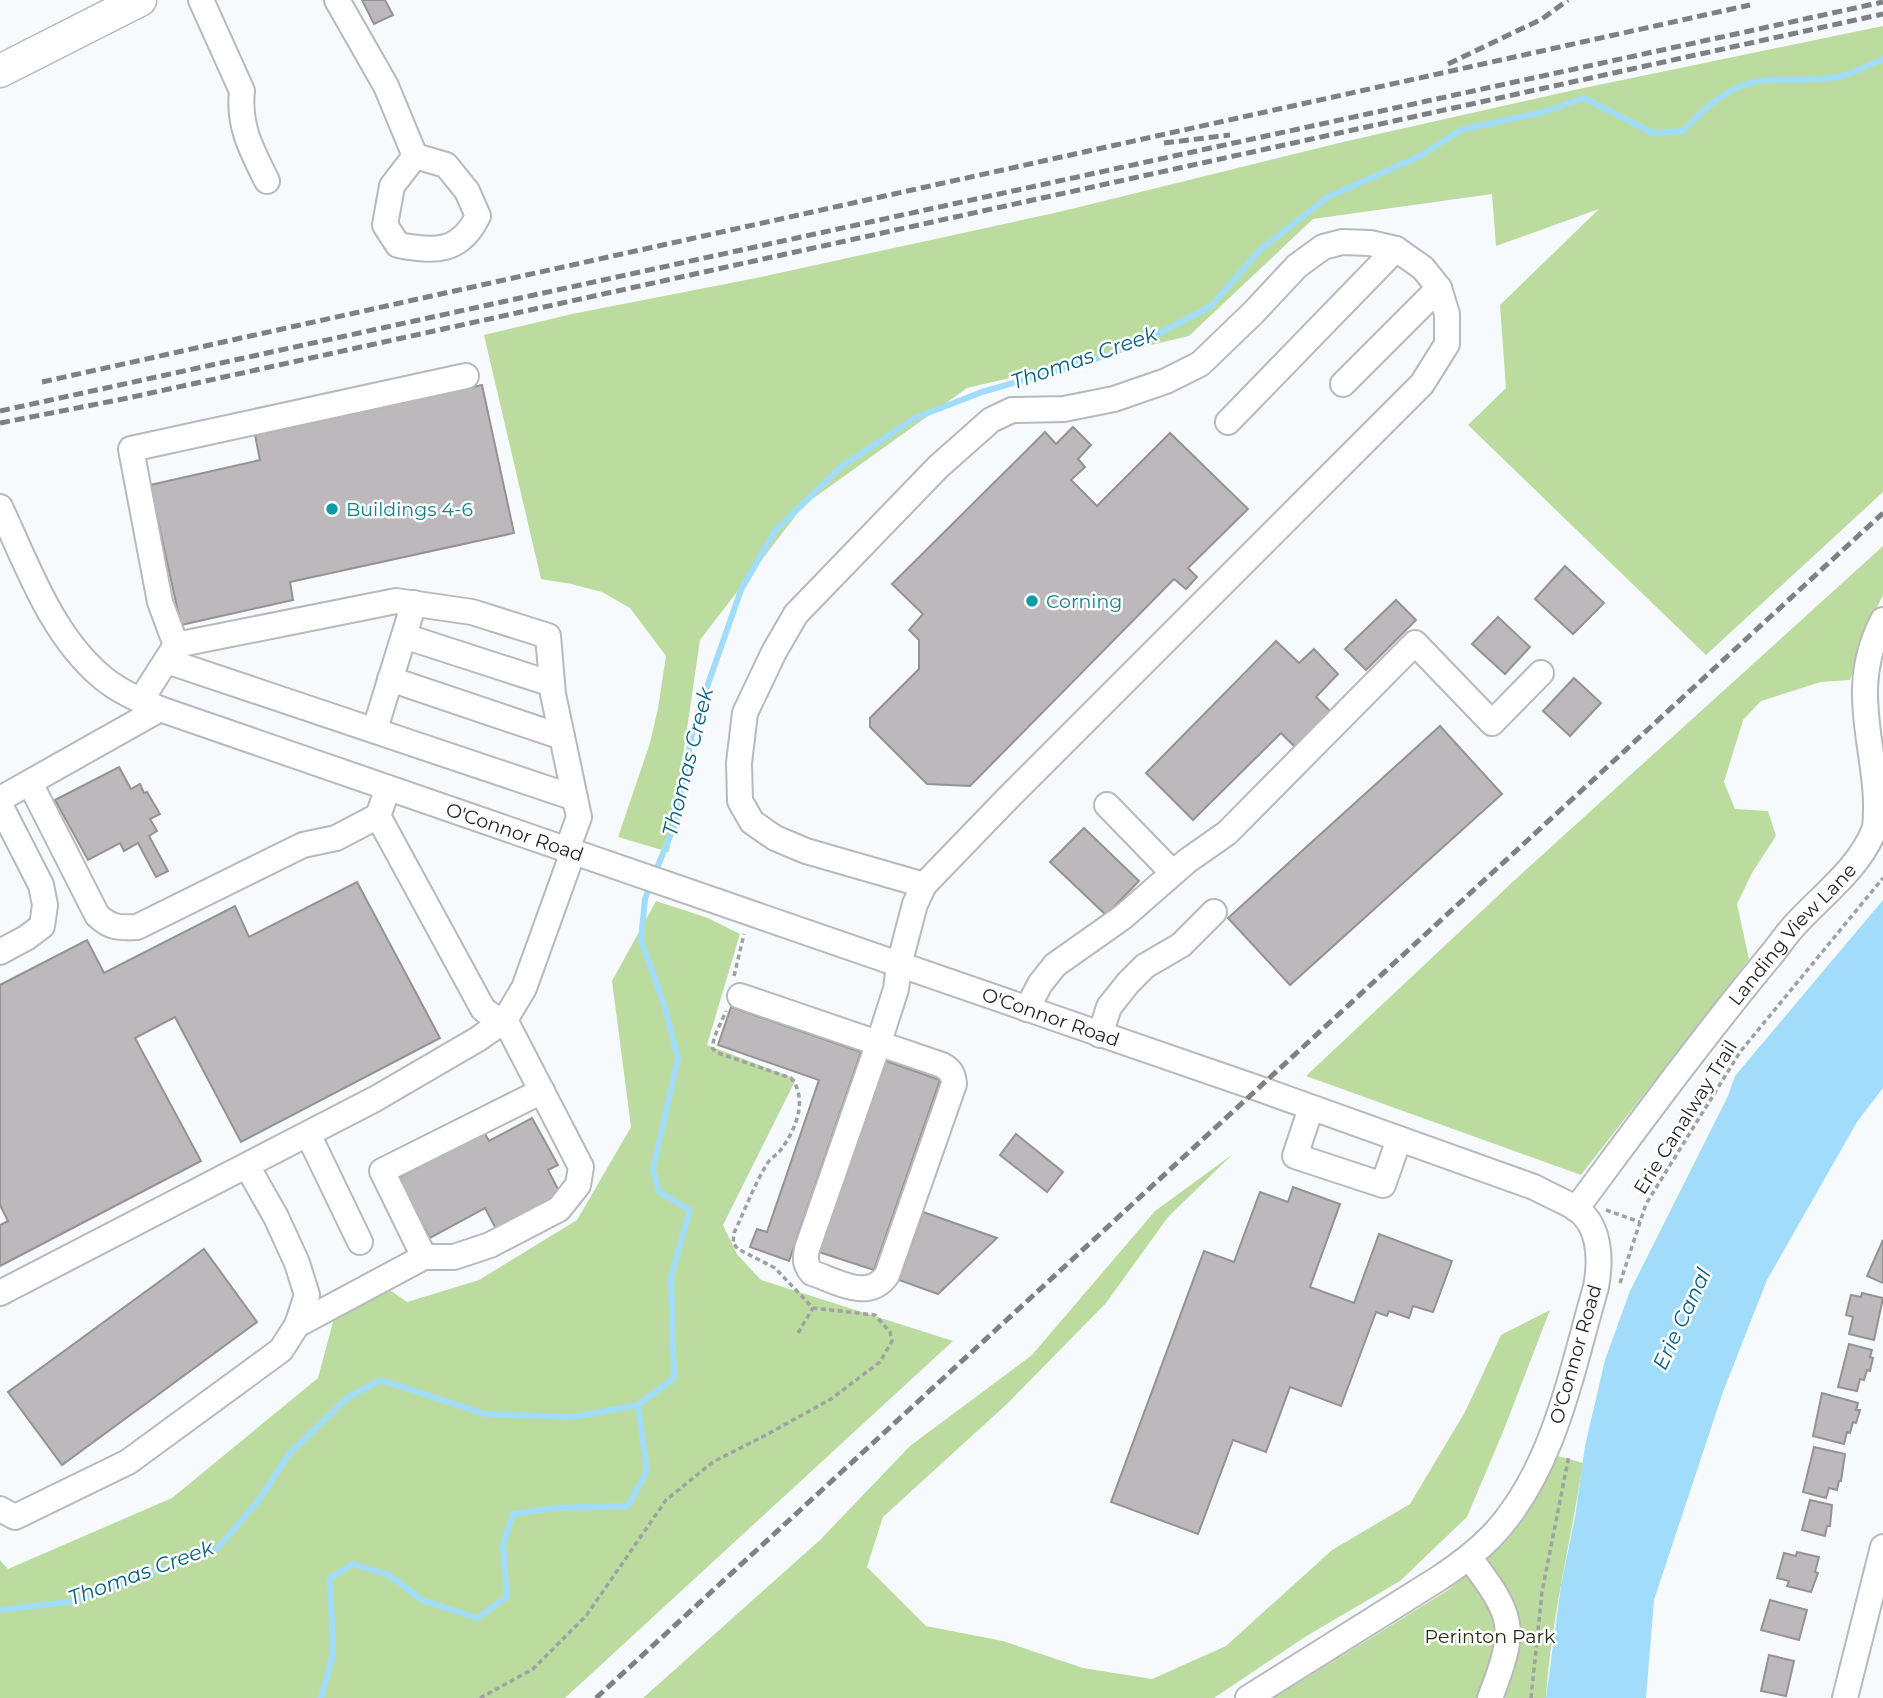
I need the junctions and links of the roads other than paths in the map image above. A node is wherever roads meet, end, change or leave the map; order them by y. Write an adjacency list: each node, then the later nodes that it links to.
1 (140, 0): 4 (main road)
2 (201, 0): 6 (street)
3 (337, 0): 5 (street)
4 (0, 71)
5 (415, 156)
6 (267, 181)
7 (1396, 250): 8 (street); 11 (street); 32 (street)
8 (1440, 288): 10 (street); 32 (street)
9 (466, 376): 16 (street)
10 (1343, 384)
11 (1228, 422)
12 (0, 507): 20 (street, O'Connor Road)
13 (414, 603): 15 (street); 16 (street); 19 (street)
14 (1883, 620): 46 (street, Landing View Lane)
15 (404, 636): 18 (street); 19 (street)
16 (171, 653): 20 (street); 21 (street)
17 (1541, 673): 31 (street)
18 (390, 679): 21 (street); 22 (street)
19 (552, 684): 22 (street)
20 (150, 705): 23 (street); 24 (street, O'Connor Road)
21 (375, 729): 25 (street)
22 (562, 737): 25 (street)
23 (30, 783): 26 (street); 29 (street)
24 (388, 788): 29 (street); 30 (street, O'Connor Road)
25 (575, 798): 30 (street)
26 (0, 799)
27 (0, 805): 34 (street)
28 (1107, 805): 31 (street)
29 (378, 816): 38 (street)
30 (570, 851): 35 (street, O'Connor Road); 38 (street)
31 (1173, 873): 37 (street)
32 (924, 886): 35 (street)
33 (1214, 912): 39 (street)
34 (0, 952)
35 (899, 965): 37 (street, O'Connor Road); 40 (street)
36 (733, 997): 40 (street)
37 (1027, 1009): 39 (street, O'Connor Road)
38 (505, 1020): 41 (street); 43 (street)
39 (1100, 1035): 42 (street, O'Connor Road)
40 (879, 1042): 40 (street)
41 (542, 1091): 48 (street); 48 (street)
42 (1311, 1108): 44 (street, O'Connor Road); 44 (street)
43 (307, 1135): 45 (street); 47 (street)
44 (1399, 1139): 46 (street, O'Connor Road)
45 (247, 1166): 49 (street); 50 (street)
46 (1576, 1209): 53 (street, O'Connor Road)
47 (359, 1242)
48 (424, 1257): 50 (street)
49 (0, 1293)
50 (297, 1325): 51 (street)
51 (0, 1509)
52 (1883, 1547): 56 (street)
53 (1469, 1557): 54 (street, O'Connor Road); 55 (street)
54 (1248, 1698)
55 (1490, 1698)
56 (1845, 1698)

